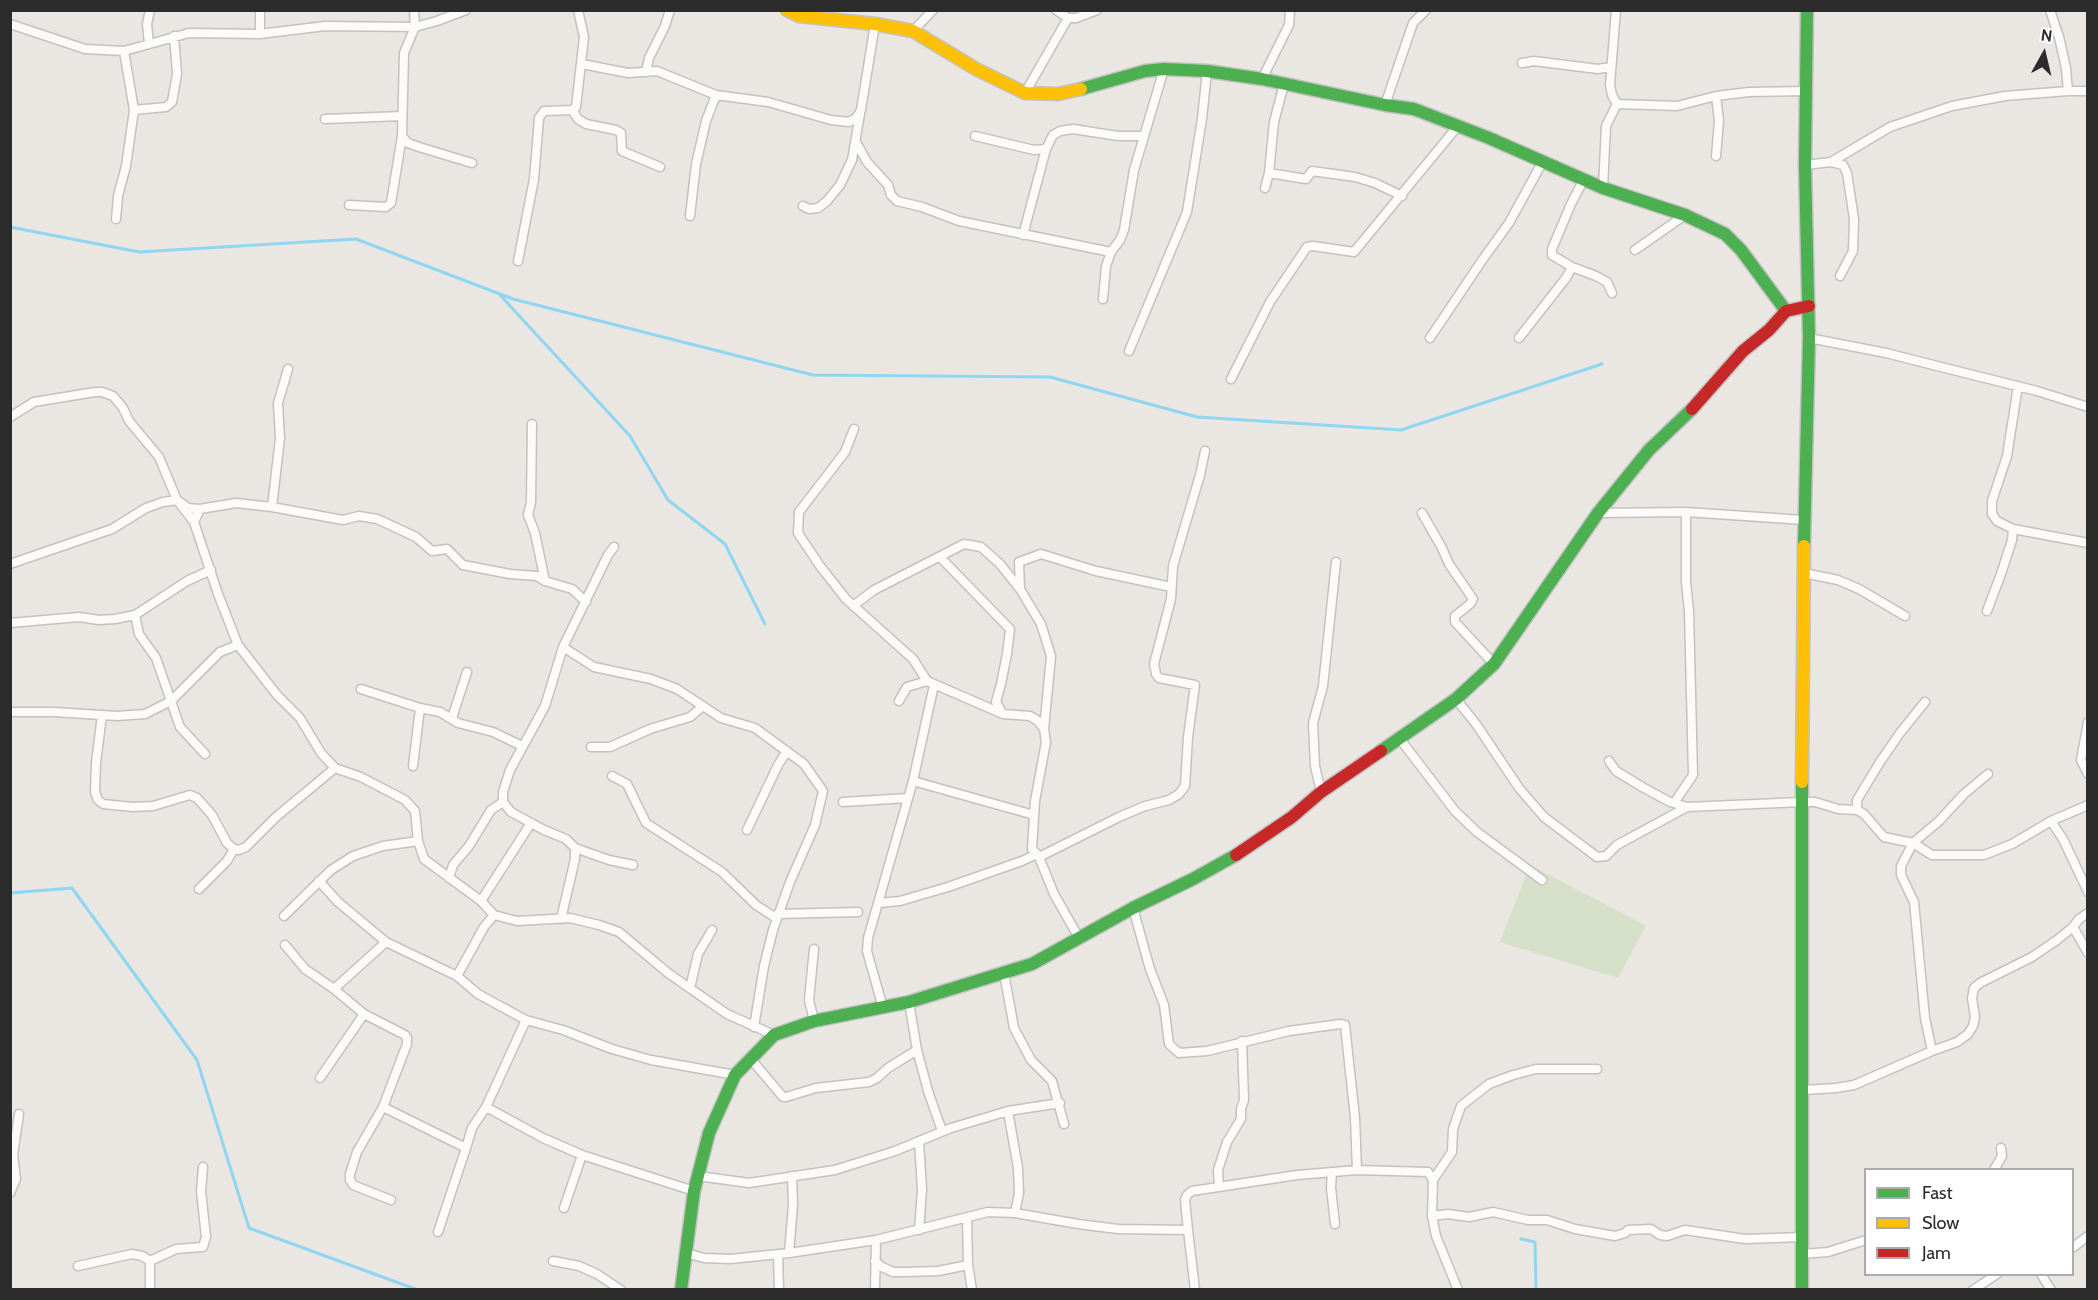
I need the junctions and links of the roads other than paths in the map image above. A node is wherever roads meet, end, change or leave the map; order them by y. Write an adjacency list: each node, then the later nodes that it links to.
1 (150, 10): 23 (street)
2 (260, 10): 21 (street)
3 (414, 10): 19 (street)
4 (466, 10): 19 (street)
5 (578, 10): 26 (street)
6 (670, 10): 30 (street)
7 (787, 10): 18 (street)
8 (1056, 10): 16 (street)
9 (1097, 10): 16 (street)
10 (1290, 10): 31 (street)
11 (1426, 10): 40 (street)
12 (1616, 10): 27 (street)
13 (1807, 10): 33 (street)
14 (2049, 10): 34 (street)
15 (927, 12): 20 (street)
16 (1068, 18): 36 (street)
17 (10, 24): 24 (street)
18 (875, 24): 20 (street); 43 (street)
19 (415, 27): 21 (street); 44 (street)
20 (913, 31): 36 (street)
21 (260, 34): 22 (street)
22 (174, 36): 23 (street); 41 (street)
23 (149, 44): 24 (street)
24 (124, 51): 41 (street)
25 (1522, 63): 27 (street)
26 (582, 64): 30 (street); 42 (street)
27 (1610, 67): 39 (street)
28 (1164, 69): 29 (street); 36 (street); 49 (street)
29 (1207, 71): 31 (street); 81 (street)
30 (646, 72): 37 (street)
31 (1262, 79): 32 (street)
32 (1284, 84): 40 (street); 58 (street)
33 (1807, 91): 38 (street); 56 (street)
34 (2068, 91): 35 (street); 54 (street)
35 (2088, 91)
36 (1025, 93)
37 (716, 95): 43 (street); 66 (street)
38 (1716, 96): 39 (street); 52 (street)
39 (1617, 104): 61 (street)
40 (1385, 105): 46 (street)
41 (134, 110): 67 (street)
42 (572, 110): 57 (street); 71 (street)
43 (861, 110): 50 (street)
44 (402, 116): 45 (street); 47 (street)
45 (325, 119)
46 (1457, 127): 53 (street); 62 (street)
47 (402, 136): 55 (street); 63 (street)
48 (975, 136): 51 (street)
49 (1143, 136): 51 (street); 70 (street)
50 (856, 142): 64 (street); 68 (street)
51 (1046, 149): 68 (street)
52 (1716, 156)
53 (1543, 161): 59 (street); 78 (street)
54 (1831, 162): 56 (street); 73 (street)
55 (472, 163)
56 (1805, 165): 76 (street)
57 (660, 166)
58 (1269, 173): 60 (street); 62 (street)
59 (1584, 179): 61 (street); 72 (street)
60 (1266, 188)
61 (1604, 188): 65 (street)
62 (1402, 195): 83 (street)
63 (349, 205)
64 (803, 206)
65 (1685, 215): 69 (street); 77 (street)
66 (690, 216)
67 (116, 219)
68 (1023, 235): 70 (street)
69 (1635, 250)
70 (1111, 252): 75 (street)
71 (518, 261)
72 (1572, 267): 74 (street); 79 (street)
73 (1840, 276)
74 (1612, 293)
75 (1103, 299)
76 (1809, 306): 77 (street); 80 (street)
77 (1786, 311): 95 (street)
78 (1430, 338)
79 (1520, 338)
80 (1809, 338): 84 (street); 96 (street)
81 (1129, 351)
82 (288, 369): 91 (street)
83 (1232, 379)
84 (2019, 386): 85 (street); 98 (street)
85 (2088, 407)
86 (10, 417): 90 (street)
87 (532, 424): 106 (street)
88 (855, 429): 110 (street)
89 (1205, 451): 107 (street)
90 (177, 500): 92 (street); 97 (street); 103 (street)
91 (272, 507): 92 (street); 106 (street)
92 (200, 509): 97 (street)
93 (1686, 512): 95 (street); 96 (street); 150 (street)
94 (1422, 513): 117 (street)
95 (1598, 513): 117 (street)
96 (1804, 520): 105 (street)
97 (194, 522): 104 (street)
98 (2013, 529): 99 (street); 111 (street)
99 (2088, 543)
100 (614, 547): 109 (street)
101 (940, 557): 108 (street); 110 (street); 128 (street)
102 (1336, 562): 145 (street)
103 (10, 564)
104 (211, 570): 112 (street); 115 (street)
105 (1804, 573): 113 (street); 149 (street)
106 (545, 581): 109 (street)
107 (1171, 587): 108 (street); 162 (street)
108 (1020, 589): 132 (street)
109 (586, 602): 116 (street)
110 (853, 606): 119 (street)
111 (1987, 611)
112 (135, 615): 114 (street); 122 (street)
113 (1905, 616)
114 (10, 623)
115 (238, 645): 122 (street); 140 (street)
116 (563, 647): 125 (street); 134 (street)
117 (1494, 664): 121 (street)
118 (467, 672): 130 (street)
119 (930, 683): 123 (street); 128 (street); 144 (street)
120 (361, 689): 126 (street)
121 (1456, 699): 133 (street); 152 (street)
122 (171, 701): 129 (street); 137 (street)
123 (899, 701)
124 (1925, 702): 153 (street)
125 (703, 706): 135 (street); 136 (street)
126 (420, 708): 130 (street); 139 (street)
127 (10, 712): 129 (street)
128 (1003, 714): 132 (street)
129 (102, 715): 161 (street)
130 (452, 718): 134 (street)
131 (2088, 723): 142 (street)
132 (1044, 729): 154 (street)
133 (1400, 739): 145 (street); 165 (street)
134 (522, 746): 147 (street)
135 (591, 747)
136 (787, 752): 157 (street); 176 (street)
137 (205, 754)
138 (1609, 761): 150 (street)
139 (413, 766)
140 (335, 768): 158 (street); 161 (street)
141 (1988, 774): 159 (street)
142 (2088, 774)
143 (612, 776): 176 (street)
144 (913, 781): 146 (street); 154 (street)
145 (1321, 792): 171 (street)
146 (908, 798): 148 (street); 170 (street)
147 (503, 802): 156 (street); 164 (street)
148 (843, 802)
149 (1802, 802): 152 (street); 153 (street); 203 (street)
150 (1674, 803): 152 (street)
151 (2088, 805): 155 (street)
152 (1687, 807)
153 (1857, 810): 159 (street)
154 (1034, 815): 162 (street)
155 (2051, 821): 159 (street); 168 (street)
156 (531, 823): 160 (street); 169 (street)
157 (747, 830)
158 (418, 841): 164 (street); 166 (street)
159 (1912, 843): 198 (street)
160 (575, 848): 163 (street); 177 (street)
161 (234, 849): 167 (street)
162 (1038, 855): 170 (street); 180 (street)
163 (633, 865)
164 (449, 878): 169 (street)
165 (1542, 880)
166 (319, 881): 175 (street); 181 (street)
167 (198, 889)
168 (2088, 892)
169 (481, 901): 174 (street)
170 (879, 903): 190 (street)
171 (1133, 908): 180 (street); 196 (street)
172 (858, 912): 176 (street)
173 (2088, 913): 178 (street)
174 (494, 915): 177 (street); 186 (street)
175 (284, 916)
176 (777, 916): 194 (street)
177 (561, 919): 187 (street)
178 (2073, 927): 184 (street); 198 (street)
179 (712, 930): 187 (street)
180 (1078, 938): 185 (street)
181 (386, 942): 186 (street); 188 (street)
182 (285, 945): 188 (street)
183 (814, 949): 193 (street)
184 (2088, 953)
185 (1004, 973): 189 (street); 204 (street)
186 (457, 976): 192 (street)
187 (690, 988): 194 (street)
188 (334, 989): 191 (street)
189 (909, 1002): 190 (street); 197 (street)
190 (883, 1008): 193 (street)
191 (364, 1014): 202 (street); 205 (street)
192 (526, 1020): 201 (street); 206 (street)
193 (814, 1021): 195 (street)
194 (754, 1026): 195 (street)
195 (774, 1035): 199 (street)
196 (1242, 1041): 217 (street); 222 (street)
197 (917, 1050): 199 (street); 210 (street)
198 (1932, 1051): 203 (street)
199 (750, 1058): 201 (street)
200 (1597, 1069): 221 (street)
201 (735, 1075): 219 (street)
202 (320, 1078)
203 (1803, 1090): 235 (street)
204 (1060, 1103): 207 (street); 209 (street)
205 (383, 1107): 212 (street); 225 (street)
206 (486, 1107): 212 (street); 214 (street)
207 (1008, 1111): 210 (street); 227 (street)
208 (20, 1114): 224 (street)
209 (1064, 1124)
210 (942, 1131): 211 (street)
211 (919, 1141): 220 (street); 231 (street)
212 (466, 1148): 233 (street)
213 (2001, 1148): 216 (street)
214 (582, 1155): 223 (street); 226 (street)
215 (203, 1167): 243 (street)
216 (1995, 1168)
217 (1357, 1170): 218 (street); 221 (street)
218 (1332, 1172): 222 (street); 230 (street)
219 (698, 1176): 220 (street); 223 (street)
220 (792, 1176): 240 (street)
221 (1433, 1180): 228 (street)
222 (1219, 1187): 232 (street)
223 (694, 1191): 239 (street)
224 (10, 1193)
225 (391, 1200)
226 (564, 1208)
227 (1015, 1213): 229 (street); 232 (street)
228 (1432, 1216): 235 (street); 257 (street)
229 (967, 1217): 231 (street); 246 (street)
230 (1335, 1224)
231 (919, 1230): 236 (street)
232 (1188, 1230): 256 (street)
233 (438, 1232)
234 (2088, 1236): 238 (street)
235 (1803, 1237): 242 (street)
236 (876, 1240): 240 (street); 245 (street)
237 (1864, 1241): 242 (street)
238 (2074, 1247)
239 (686, 1253): 241 (street); 252 (street)
240 (789, 1253): 241 (street)
241 (778, 1254): 253 (street)
242 (1802, 1254): 258 (street)
243 (150, 1261): 247 (street); 250 (street)
244 (553, 1261): 251 (street)
245 (875, 1261): 246 (street); 254 (street)
246 (968, 1264): 255 (street)
247 (78, 1266)
248 (1995, 1276): 259 (street)
249 (2042, 1276): 260 (street)
250 (150, 1290)
251 (621, 1290)
252 (681, 1290)
253 (779, 1290)
254 (875, 1290)
255 (972, 1290)
256 (1195, 1290)
257 (1458, 1290)
258 (1802, 1290)
259 (1973, 1290)
260 (2051, 1290)

